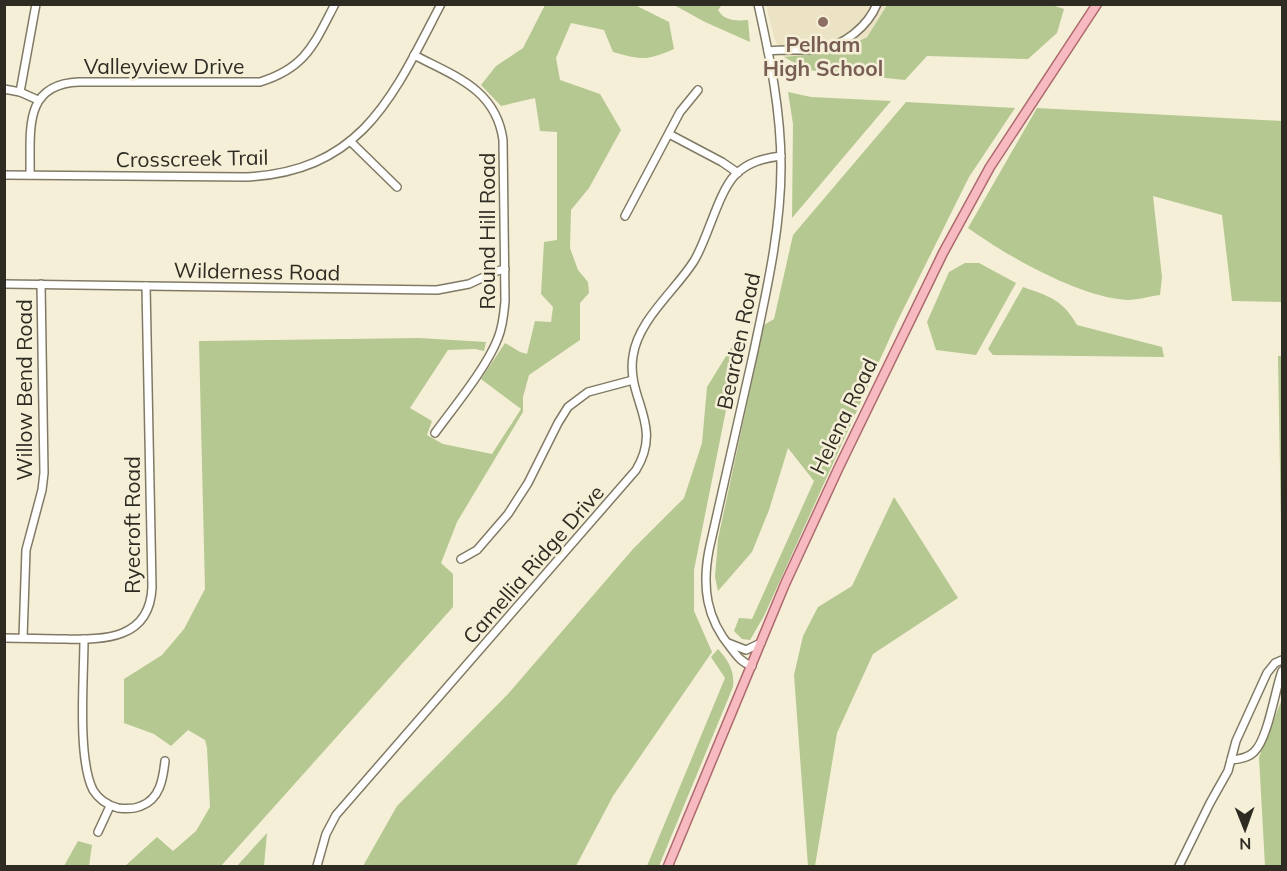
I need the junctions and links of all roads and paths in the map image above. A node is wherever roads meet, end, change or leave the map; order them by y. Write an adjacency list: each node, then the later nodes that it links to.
1 (36, 4): 11 (street)
2 (335, 4): 12 (street, Valleyview Drive)
3 (441, 4): 8 (street, Crosscreek Trail)
4 (758, 4): 7 (street, Bearden Road)
5 (1097, 4): 32 (main road, Helena Road)
6 (877, 5): 7 (street)
7 (768, 51): 15 (street, Bearden Road)
8 (414, 55): 14 (street, Crosscreek Trail); 21 (street, Round Hill Road)
9 (4, 89): 11 (street)
10 (698, 90): 13 (street)
11 (20, 92): 12 (street)
12 (38, 100): 18 (street)
13 (669, 134): 16 (street); 20 (street)
14 (350, 141): 18 (street, Crosscreek Trail); 19 (street)
15 (781, 156): 16 (street); 31 (street, Bearden Road)
16 (738, 173): 25 (street, Camellia Ridge Drive)
17 (4, 175): 18 (street, Crosscreek Trail)
18 (30, 175)
19 (397, 187)
20 (625, 216)
21 (505, 269): 24 (street, Wilderness Road); 26 (street, Round Hill Road)
22 (4, 284): 23 (street, Wilderness Road)
23 (41, 284): 24 (street, Wilderness Road); 29 (street, Willow Bend Road)
24 (146, 286): 30 (street, Ryecroft Road)
25 (633, 380): 27 (street); 40 (street, Camellia Ridge Drive)
26 (435, 433)
27 (461, 559)
28 (4, 638): 29 (street, Ryecroft Road)
29 (23, 638): 30 (street, Ryecroft Road)
30 (84, 639): 38 (street)
31 (726, 642): 32 (street); 34 (street, Bearden Road)
32 (761, 643): 34 (main road, Helena Road)
33 (1282, 660): 36 (street)
34 (752, 666): 41 (main road, Helena Road)
35 (1282, 670): 36 (street)
36 (1231, 760): 42 (street)
37 (165, 761): 38 (street)
38 (110, 806): 39 (street)
39 (98, 832)
40 (317, 867)
41 (668, 867)
42 (1179, 867)

